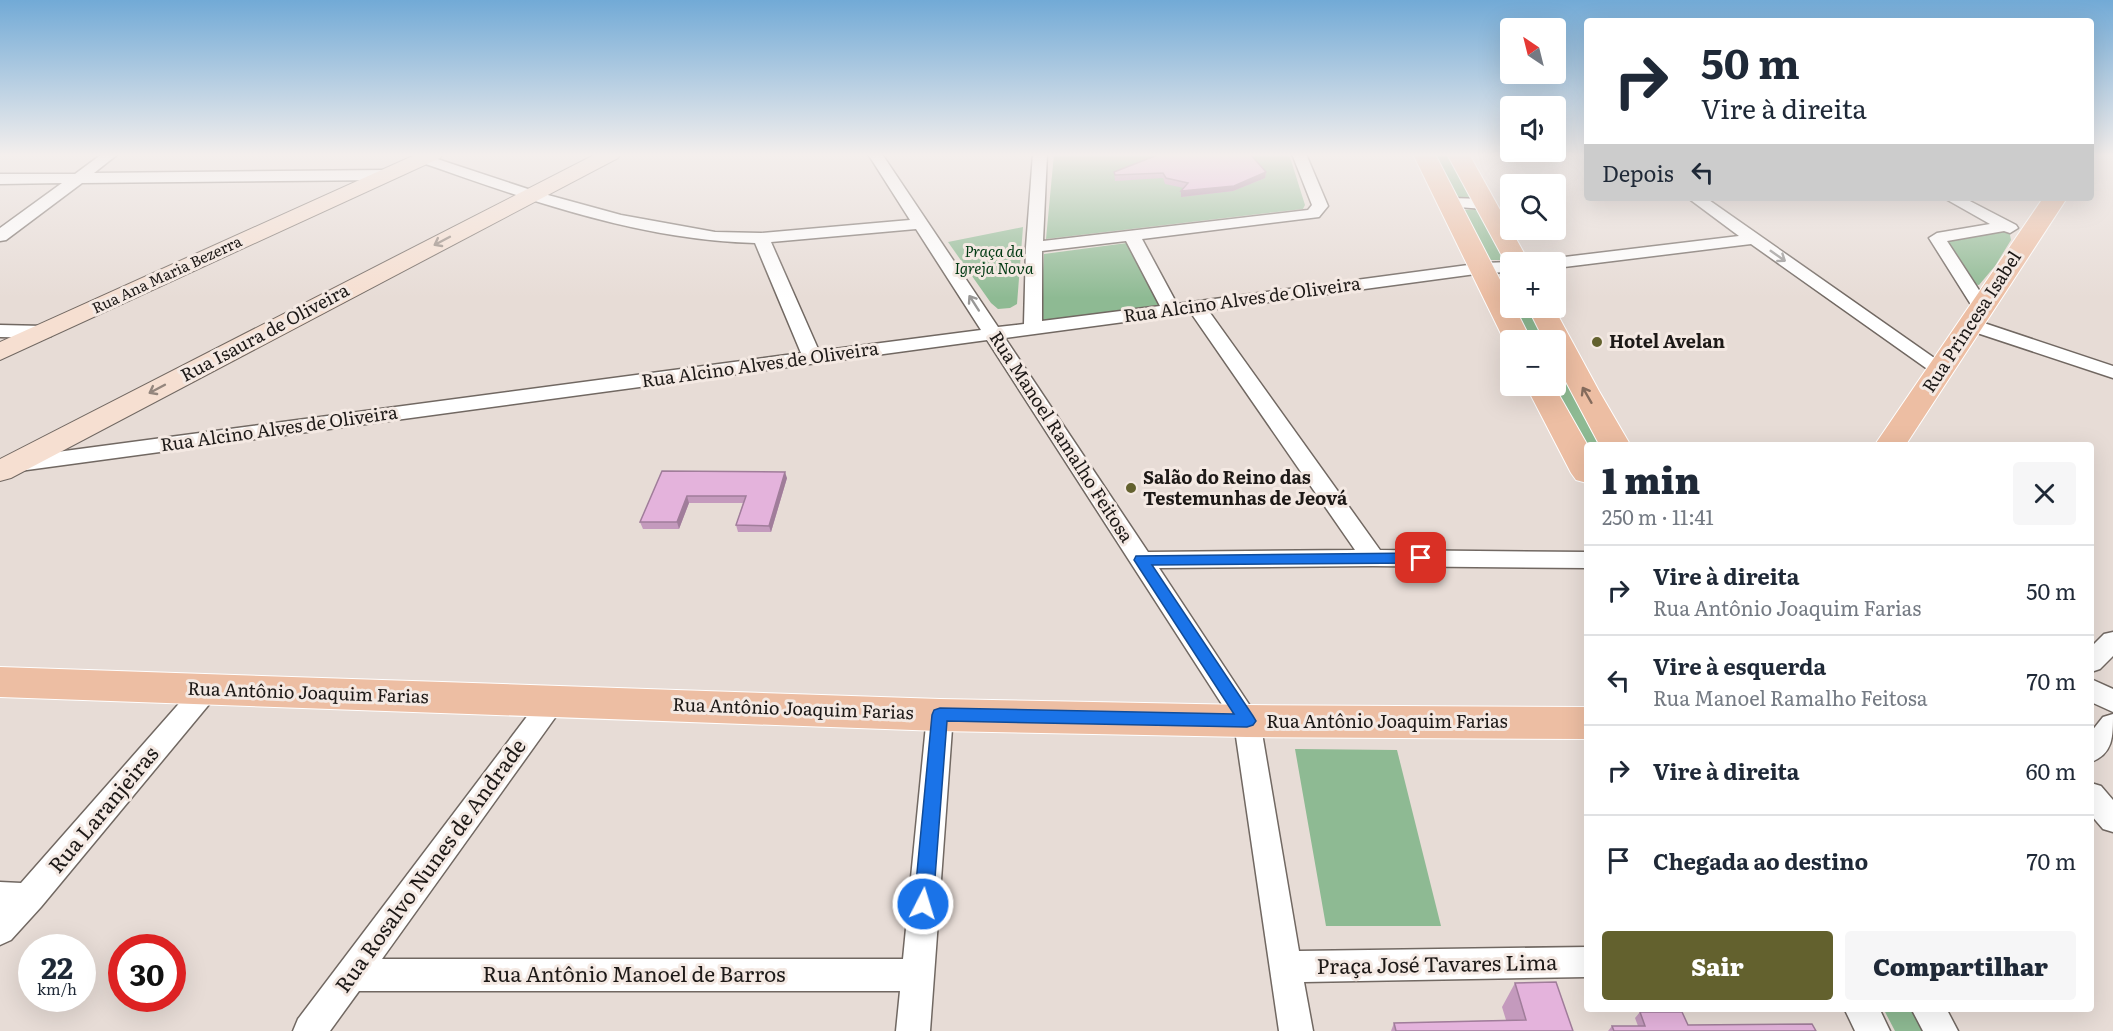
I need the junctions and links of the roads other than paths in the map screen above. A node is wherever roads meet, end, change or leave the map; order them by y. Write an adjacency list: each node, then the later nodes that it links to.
1 (46, 202): 16 (street)
2 (326, 202): 31 (street, Rua Ana Maria Bezerra)
3 (517, 202): 41 (street, Rua Isaura de Oliveira, one-way to 41)
4 (557, 202): 17 (street)
5 (908, 202): 13 (street, Rua Manoel Ramalho Feitosa)
6 (1037, 202): 19 (street)
7 (1318, 202): 15 (street)
8 (1702, 202): 18 (street)
9 (1960, 202): 14 (street)
10 (2050, 202): 14 (main road, Rua Princesa Isabel)
11 (1451, 203): 12 (street); 23 (main road)
12 (1484, 204): 20 (main road)
13 (923, 224): 17 (street); 32 (street, Rua Manoel Ramalho Feitosa, one-way to 13)
14 (2017, 231): 26 (main road, Rua Princesa Isabel); 26 (street)
15 (1131, 235): 19 (street); 25 (street)
16 (0, 236)
17 (760, 238): 34 (street)
18 (1754, 239): 21 (street); 35 (street, one-way to 35)
19 (1034, 247): 28 (street)
20 (1511, 252)
21 (1566, 261)
22 (1500, 267): 23 (street, Rua Alcino Alves de Oliveira)
23 (1482, 268): 24 (street, Rua Alcino Alves de Oliveira); 29 (main road)
24 (1196, 307): 25 (street, Rua Alcino Alves de Oliveira); 42 (street)
25 (1171, 310): 28 (street, Rua Alcino Alves de Oliveira)
26 (1977, 316): 35 (main road, Rua Princesa Isabel); 36 (street)
27 (1546, 318): 38 (main road, one-way to 27)
28 (1033, 328): 32 (street, Rua Alcino Alves de Oliveira)
29 (1513, 330)
30 (0, 332): 31 (street)
31 (44, 332): 33 (street, Rua Ana Maria Bezerra)
32 (993, 334): 34 (street, Rua Alcino Alves de Oliveira); 43 (street, Rua Manoel Ramalho Feitosa)
33 (0, 352)
34 (812, 358): 41 (street, Rua Alcino Alves de Oliveira)
35 (1940, 369): 39 (main road, Rua Princesa Isabel)
36 (2113, 372)
37 (1545, 396): 40 (main road)
38 (1614, 442)
39 (1892, 442)
40 (1584, 467)
41 (5, 468)
42 (1373, 558): 43 (street); 44 (street)
43 (1141, 560): 53 (street, Rua Manoel Ramalho Feitosa)
44 (1584, 560)
45 (2113, 640): 46 (street)
46 (2094, 659)
47 (0, 682): 48 (main road, Rua Antônio Joaquim Farias)
48 (207, 689): 50 (main road, Rua Antônio Joaquim Farias); 60 (street, Rua Laranjeiras)
49 (2094, 691): 51 (street)
50 (553, 701): 52 (main road, Rua Antônio Joaquim Farias); 64 (street, Rua Rosalvo Nunes de Andrade)
51 (2113, 702)
52 (940, 715): 53 (main road, Rua Antônio Joaquim Farias); 65 (street)
53 (1247, 721): 54 (main road, Rua Antônio Joaquim Farias); 63 (street)
54 (1584, 723)
55 (2113, 725): 56 (street)
56 (2094, 747)
57 (2094, 798): 58 (street)
58 (2113, 820)
59 (0, 896): 60 (street)
60 (30, 897): 61 (street, Rua Laranjeiras)
61 (0, 930)
62 (1584, 962): 63 (street, Praça José Tavares Lima)
63 (1287, 967): 70 (street)
64 (351, 975): 65 (street, Rua Antônio Manoel de Barros); 68 (street, Rua Rosalvo Nunes de Andrade)
65 (917, 975): 69 (street)
66 (1863, 1012): 71 (street)
67 (1930, 1012): 72 (street)
68 (310, 1031)
69 (913, 1031)
70 (1296, 1031)
71 (1873, 1031)
72 (1941, 1031)

